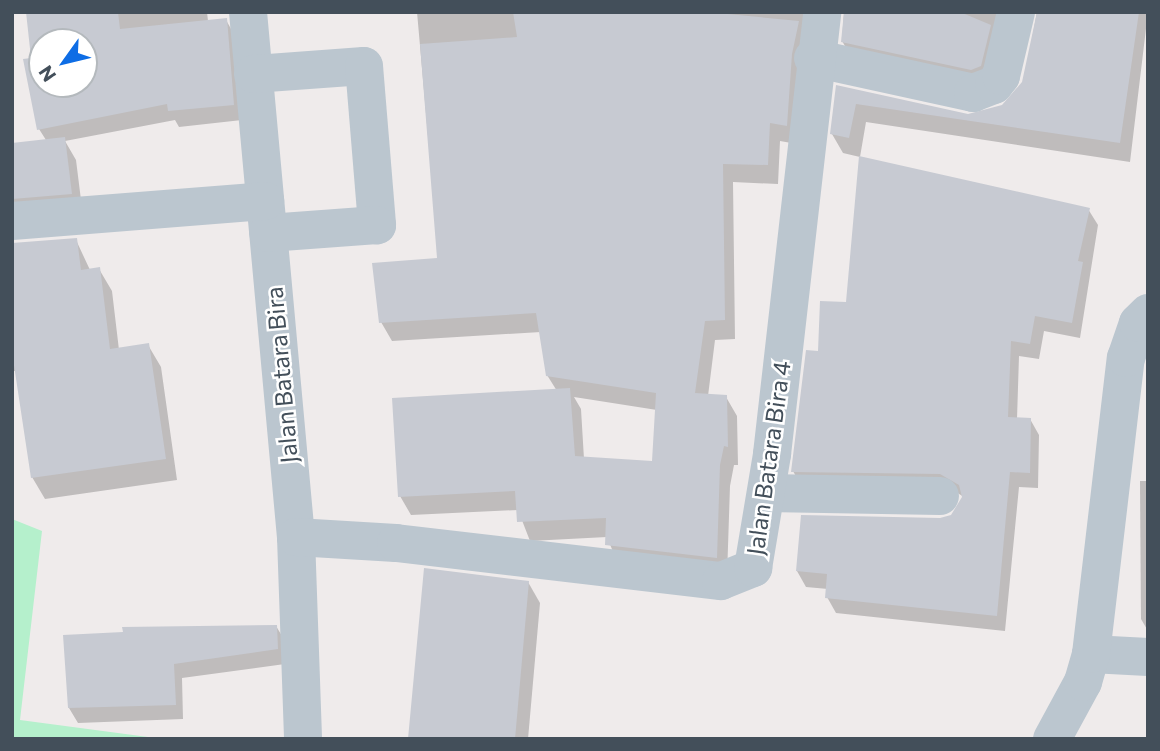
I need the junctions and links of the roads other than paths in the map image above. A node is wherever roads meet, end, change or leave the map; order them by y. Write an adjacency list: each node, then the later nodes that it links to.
1 (248, 12): 5 (street, Jalan Batara Bira)
2 (821, 12): 4 (street, Jalan Batara Bira 4)
3 (1016, 12): 4 (street)
4 (813, 58): 9 (street, Jalan Batara Bira 4)
5 (253, 75): 6 (street, Jalan Batara Bira); 6 (street)
6 (267, 217): 7 (street); 11 (street, Jalan Batara Bira)
7 (12, 221)
8 (1148, 313): 12 (street)
9 (766, 493): 10 (street); 11 (street, Jalan Batara Bira 4)
10 (940, 496)
11 (296, 537): 14 (street, Jalan Batara Bira)
12 (1091, 654): 13 (street); 15 (street)
13 (1148, 657)
14 (303, 739)
15 (1052, 739)

